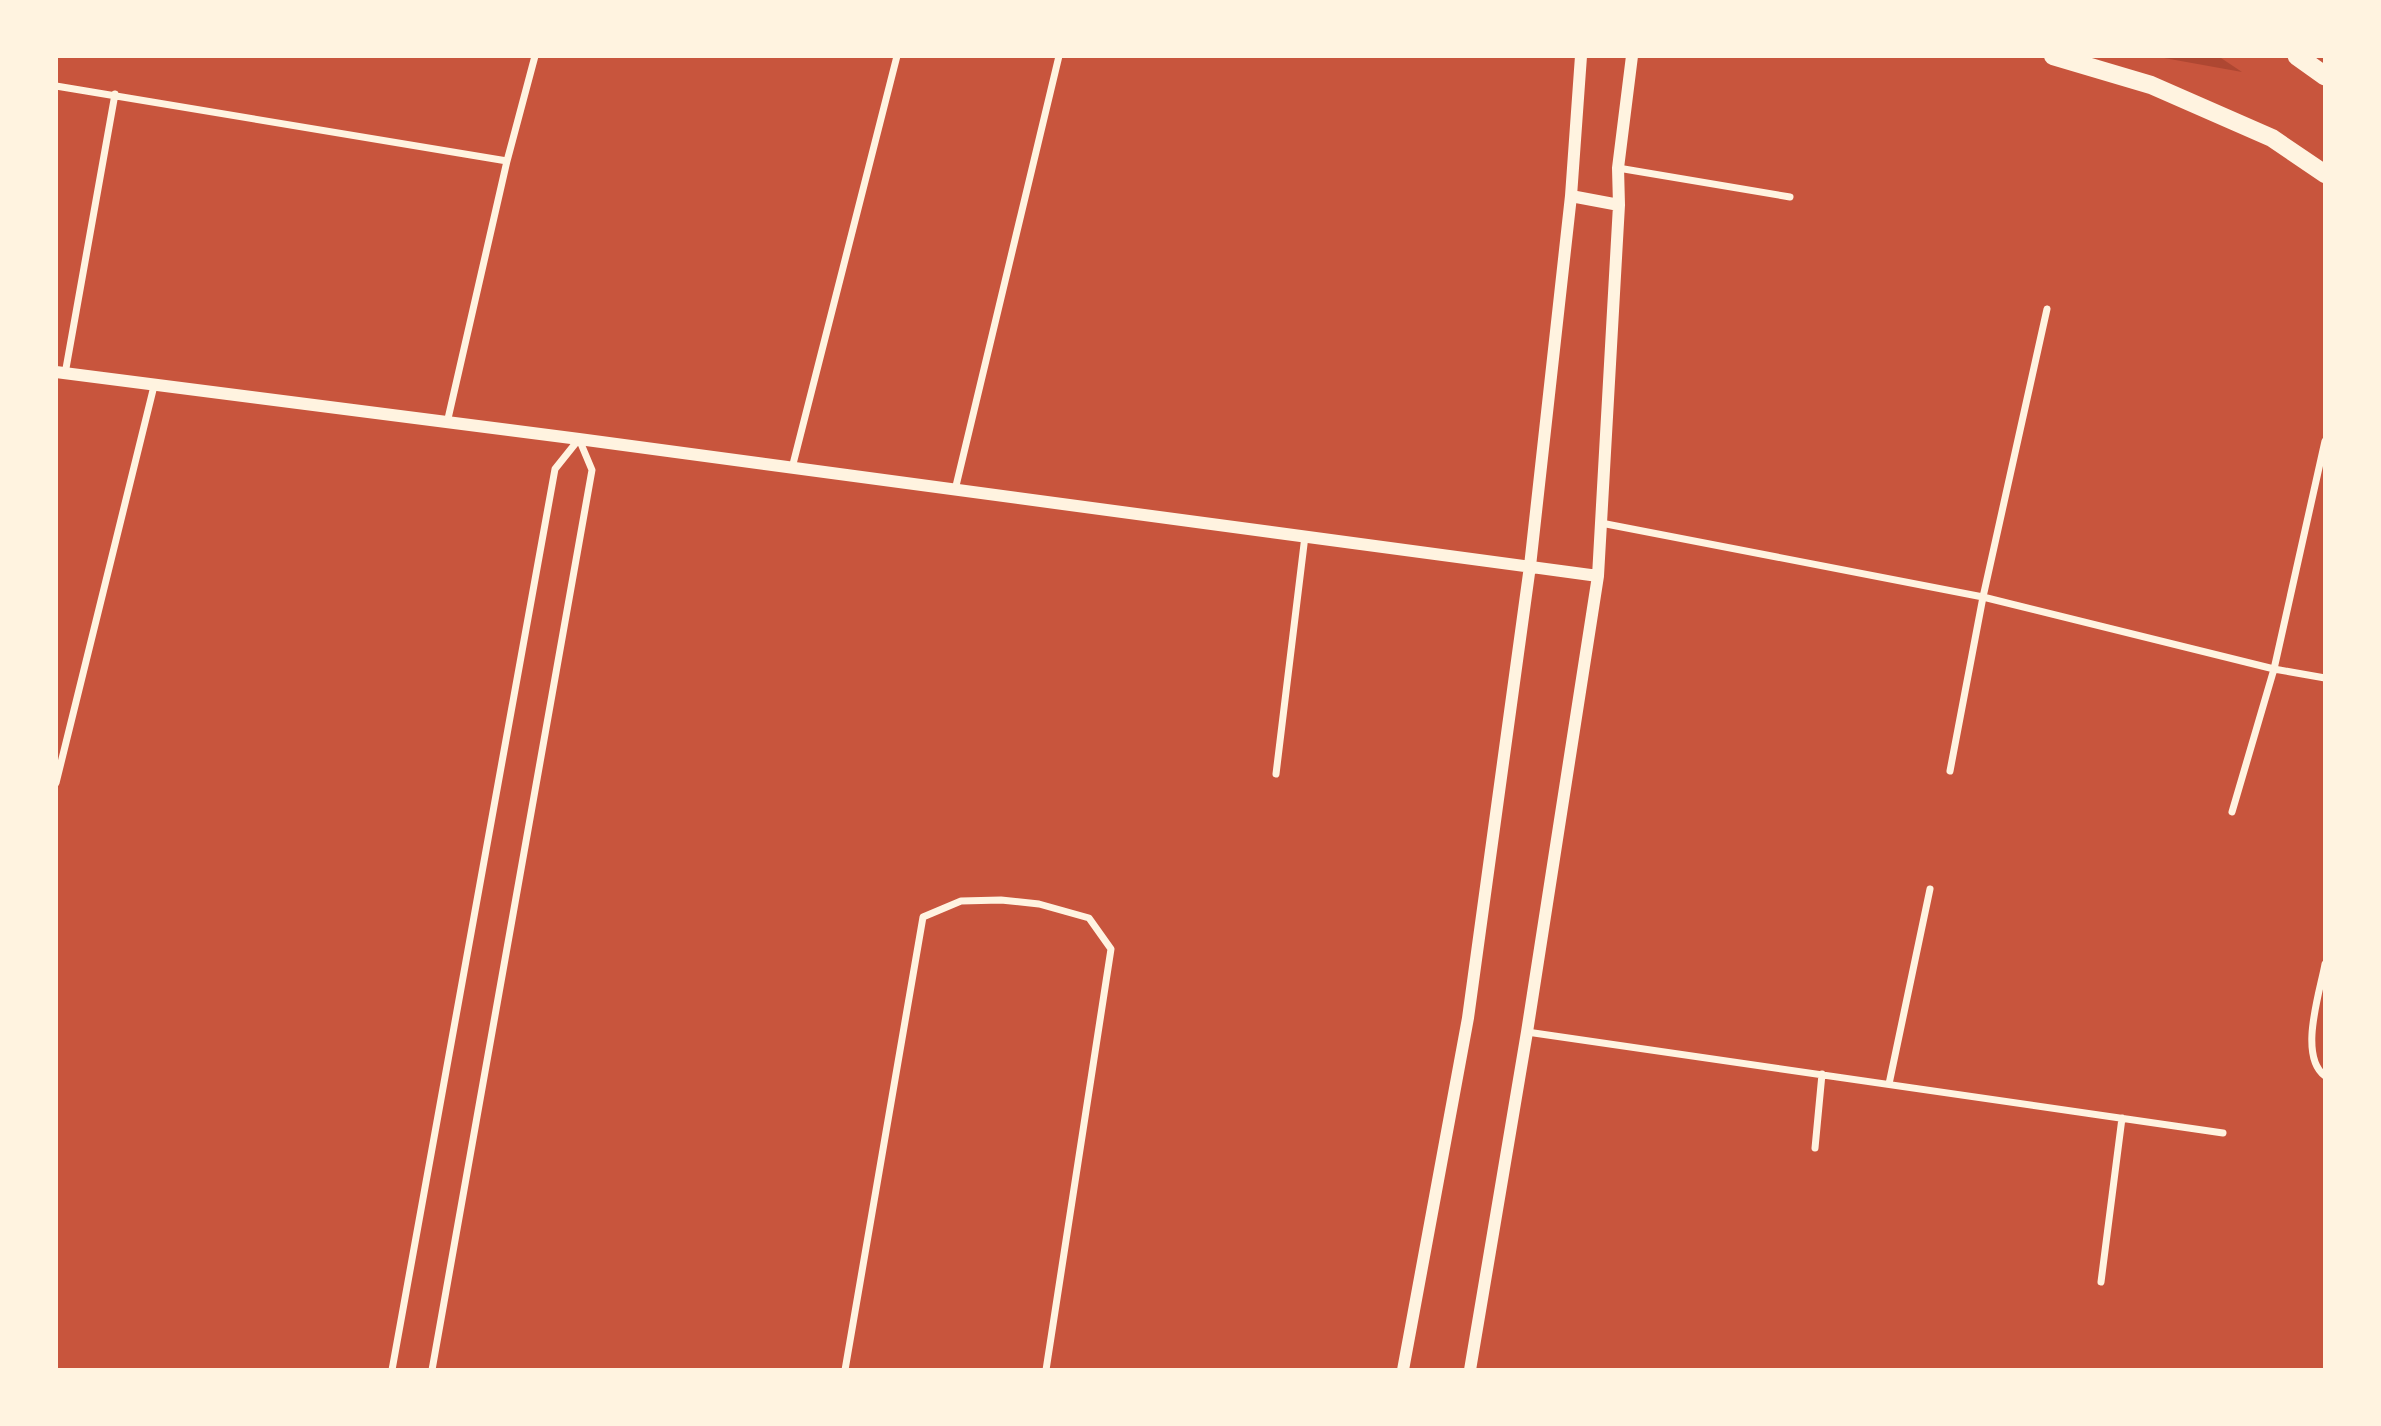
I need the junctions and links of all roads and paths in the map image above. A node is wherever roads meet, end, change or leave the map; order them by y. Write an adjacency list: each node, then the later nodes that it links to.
1 (535, 56): 11 (street)
2 (897, 56): 23 (street)
3 (1059, 56): 24 (street)
4 (1581, 56): 14 (street)
5 (1632, 56): 12 (street)
6 (2053, 56): 13 (main road)
7 (2297, 56): 8 (highway)
8 (2325, 76)
9 (56, 86): 10 (street)
10 (115, 94): 11 (street); 18 (street)
11 (508, 161): 20 (street)
12 (1618, 168): 15 (street); 16 (street)
13 (2325, 174)
14 (1571, 196): 16 (street); 27 (street)
15 (1790, 197)
16 (1619, 205): 25 (street)
17 (2047, 309): 29 (street)
18 (61, 373): 19 (street)
19 (154, 386): 20 (street); 34 (street)
20 (447, 422): 21 (street)
21 (579, 439): 23 (street); 46 (street); 47 (street)
22 (2325, 441): 30 (street)
23 (792, 468): 24 (street)
24 (955, 490): 26 (street)
25 (1600, 523): 28 (street); 29 (street)
26 (1305, 536): 27 (street); 33 (street)
27 (1530, 566): 28 (street); 50 (street)
28 (1598, 576): 38 (street)
29 (1983, 597): 30 (street); 32 (street)
30 (2274, 669): 31 (street); 35 (street)
31 (2325, 678)
32 (1950, 771)
33 (1276, 774)
34 (56, 783)
35 (2232, 812)
36 (1930, 889): 41 (street)
37 (2325, 964): 40 (street)
38 (1527, 1032): 39 (street); 51 (street)
39 (1822, 1074): 41 (street); 44 (street)
40 (2325, 1076)
41 (1889, 1084): 42 (street)
42 (2122, 1118): 43 (street); 45 (street)
43 (2223, 1133)
44 (1815, 1148)
45 (2101, 1282)
46 (392, 1370)
47 (432, 1370)
48 (845, 1370): 49 (street)
49 (1046, 1370)
50 (1403, 1370)
51 (1470, 1370)

